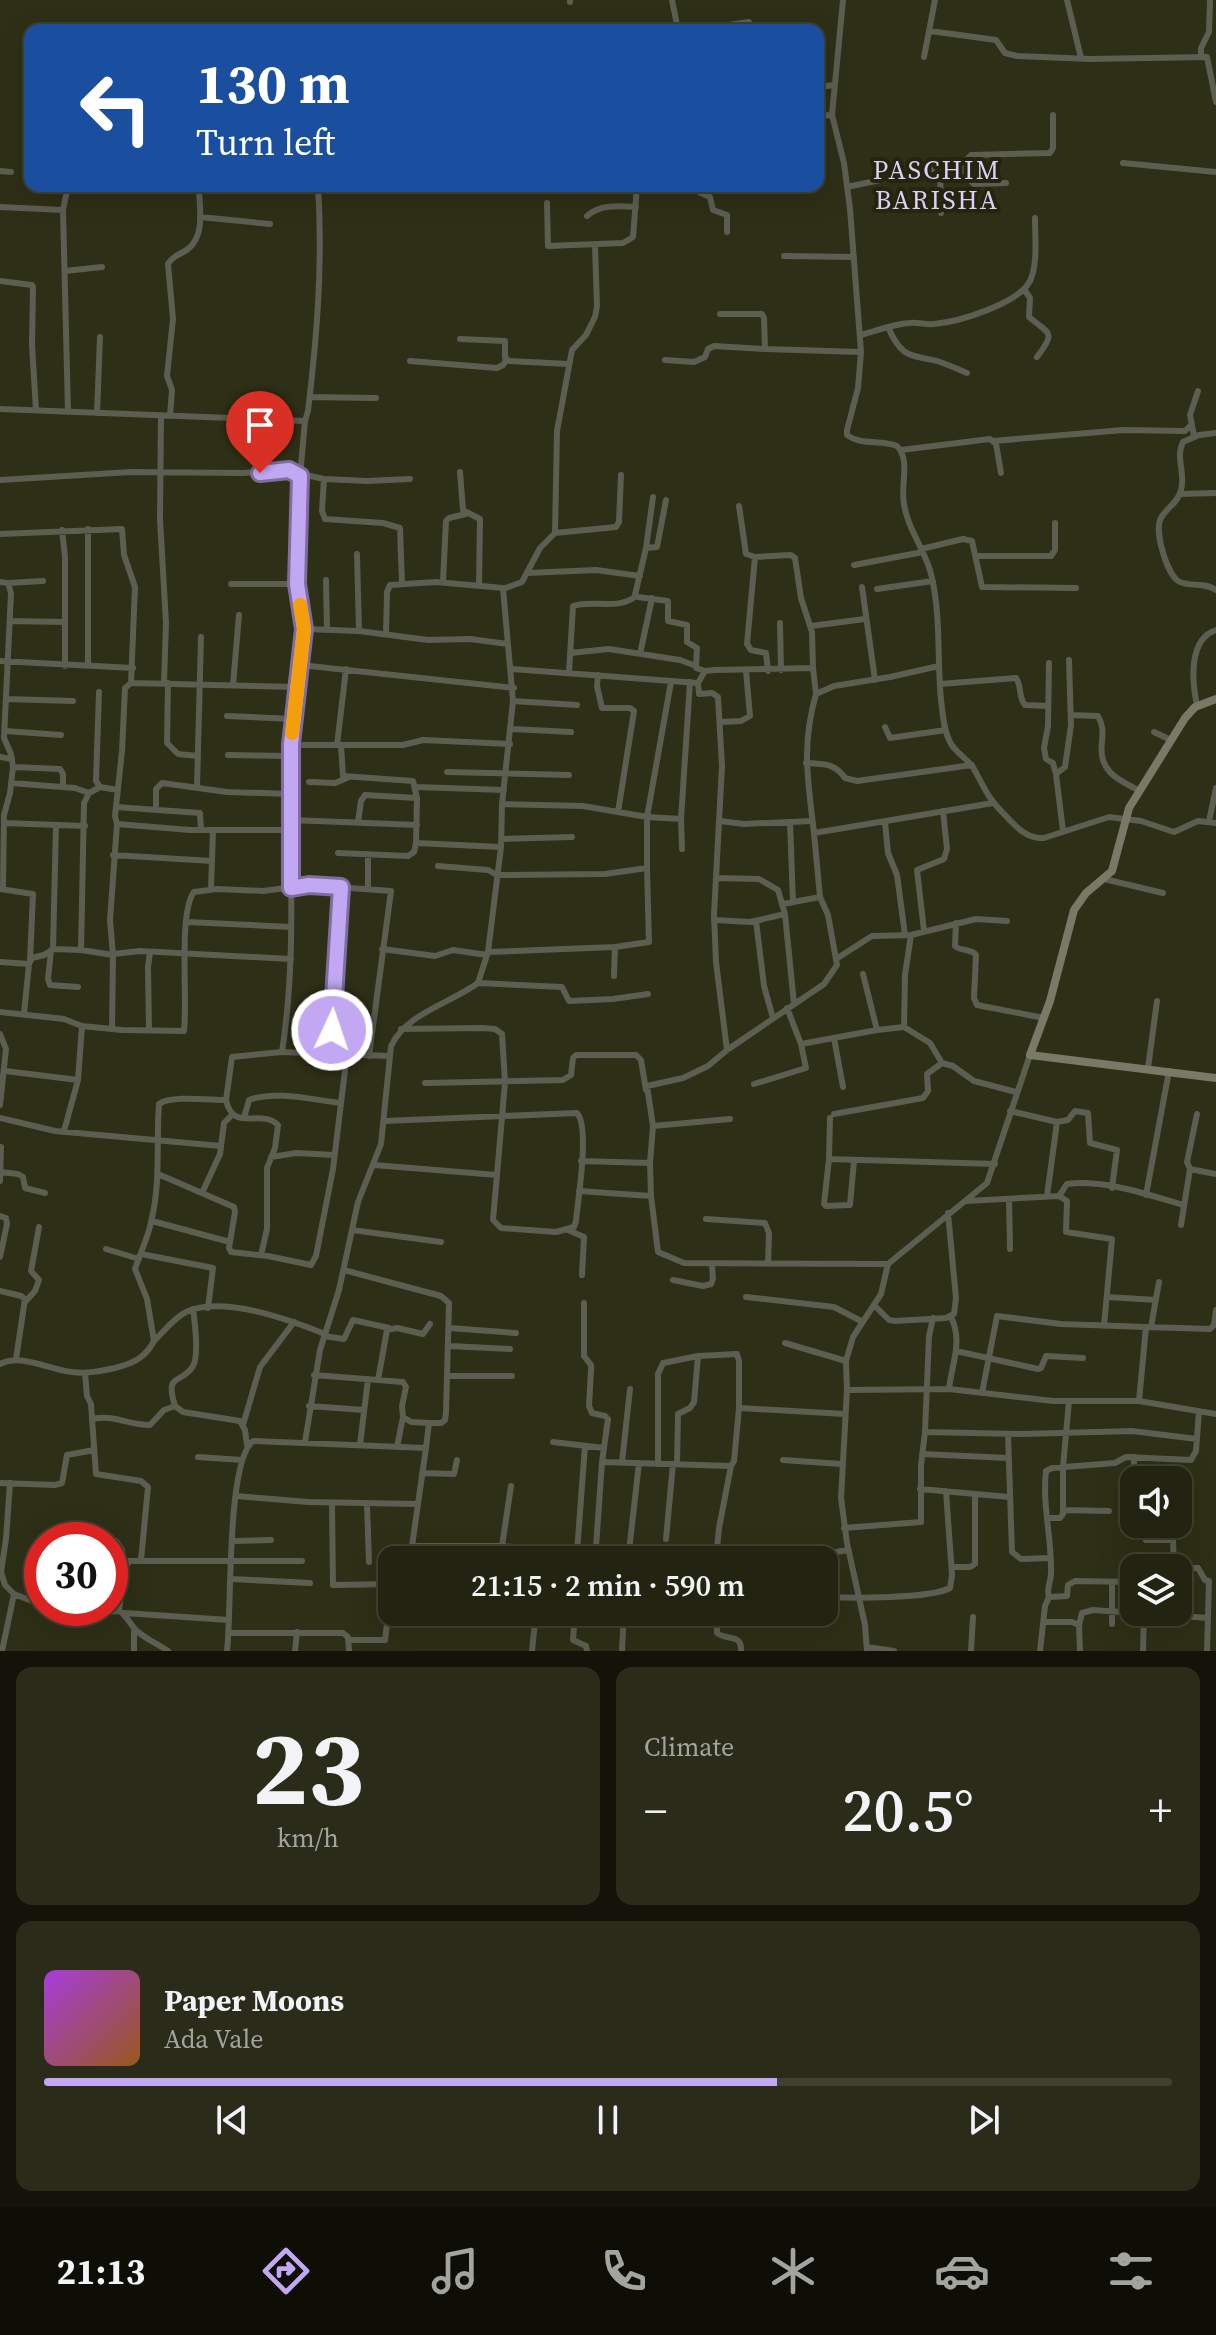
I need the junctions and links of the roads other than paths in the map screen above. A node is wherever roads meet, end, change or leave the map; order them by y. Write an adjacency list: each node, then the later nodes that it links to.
1 (672, 0): 7 (street)
2 (843, 0): 13 (street)
3 (935, 0): 9 (street)
4 (1067, 0): 12 (street)
5 (1210, 0): 11 (street)
6 (749, 22): 8 (street)
7 (677, 24)
8 (736, 24)
9 (930, 31): 10 (street); 12 (street)
10 (924, 57)
11 (1201, 57): 12 (street); 15 (street)
12 (1081, 58)
13 (834, 85): 14 (street); 16 (street)
14 (824, 86)
15 (1216, 102)
16 (832, 115): 18 (street); 26 (street)
17 (1053, 115): 23 (street)
18 (824, 116)
19 (1123, 163): 24 (street)
20 (940, 168): 23 (street); 26 (street); 36 (street)
21 (0, 171): 22 (street)
22 (11, 172)
23 (963, 172): 25 (street)
24 (1216, 172)
25 (1006, 183)
26 (847, 187): 44 (street)
27 (67, 192): 35 (street)
28 (199, 192): 38 (street)
29 (318, 192): 63 (street)
30 (637, 192): 34 (street)
31 (699, 192): 41 (street)
32 (547, 203): 42 (street)
33 (0, 207): 35 (street)
34 (636, 207): 37 (street); 42 (street)
35 (63, 210): 46 (street)
36 (941, 213)
37 (587, 216)
38 (200, 217): 40 (street); 70 (street)
39 (1035, 218): 48 (street)
40 (270, 224)
41 (727, 232)
42 (595, 245): 60 (street)
43 (784, 256): 44 (street)
44 (854, 257): 51 (street)
45 (102, 267): 46 (street)
46 (65, 271): 67 (street)
47 (0, 281): 66 (street)
48 (1024, 289): 50 (street); 56 (street)
49 (720, 314): 54 (street)
50 (888, 327): 51 (street); 61 (street)
51 (860, 335): 55 (street)
52 (100, 337): 68 (street)
53 (460, 339): 57 (street)
54 (765, 349): 55 (street); 58 (street)
55 (861, 352): 76 (street)
56 (1037, 357)
57 (507, 359): 59 (street); 60 (street)
58 (665, 360)
59 (410, 361)
60 (569, 364): 94 (street)
61 (967, 373)
62 (1198, 391): 72 (street)
63 (310, 397): 64 (street); 71 (street)
64 (376, 398)
65 (0, 409): 66 (street)
66 (36, 410): 67 (street)
67 (68, 412): 68 (street)
68 (97, 413): 69 (street)
69 (161, 416): 70 (street); 78 (street)
70 (170, 416): 71 (street)
71 (305, 421): 81 (street)
72 (1191, 425): 74 (street); 75 (street)
73 (1216, 433): 74 (street)
74 (1194, 436): 86 (street)
75 (993, 441): 76 (street); 79 (street)
76 (901, 450): 97 (street)
77 (460, 472): 90 (street)
78 (161, 473): 81 (street); 84 (street); 157 (street)
79 (1001, 473)
80 (621, 475): 94 (street)
81 (300, 476): 82 (street); 110 (street)
82 (324, 479): 83 (street); 111 (street)
83 (410, 479)
84 (0, 480)
85 (1216, 493): 86 (street)
86 (1180, 494): 117 (street)
87 (653, 497): 96 (street)
88 (666, 500): 96 (street)
89 (739, 506): 100 (street)
90 (466, 514): 108 (street); 112 (street)
91 (1055, 523): 99 (street)
92 (88, 529): 93 (street); 141 (street); 144 (street)
93 (62, 530): 95 (street); 123 (street)
94 (555, 533): 102 (street)
95 (0, 534)
96 (646, 548): 103 (street)
97 (922, 550): 99 (street); 101 (street); 106 (street)
98 (357, 554): 129 (street)
99 (977, 556): 114 (street)
100 (755, 557): 125 (street); 151 (street)
101 (854, 565)
102 (527, 573): 103 (street); 115 (street)
103 (640, 576): 118 (street)
104 (326, 580): 127 (street)
105 (43, 581): 107 (street)
106 (933, 581): 116 (street); 143 (street)
107 (4, 582): 122 (street)
108 (443, 582): 111 (street); 112 (street)
109 (231, 584): 110 (street)
110 (297, 584): 126 (street)
111 (402, 584): 130 (street)
112 (479, 585): 115 (street)
113 (862, 587): 121 (street)
114 (1076, 588)
115 (503, 589): 132 (street)
116 (877, 589)
117 (1216, 590)
118 (636, 596): 119 (street); 133 (street)
119 (652, 598): 134 (street); 142 (street)
120 (239, 615): 161 (street)
121 (865, 619): 125 (street); 154 (street)
122 (10, 621): 123 (street); 137 (street)
123 (65, 622): 140 (street)
124 (780, 623): 148 (street)
125 (811, 626): 145 (street)
126 (304, 629): 127 (street); 139 (street)
127 (327, 630): 129 (street)
128 (1216, 630): 171 (street)
129 (359, 631): 130 (street)
130 (386, 634): 132 (street)
131 (201, 637): 159 (street)
132 (508, 644): 147 (street)
133 (570, 653): 134 (street); 152 (street)
134 (640, 654): 142 (street)
135 (1069, 660): 173 (street)
136 (0, 661): 137 (street)
137 (9, 661): 140 (street); 166 (street)
138 (1049, 663): 172 (street)
139 (300, 665): 146 (street); 162 (street)
140 (65, 666): 141 (street)
141 (88, 666): 144 (street)
142 (696, 666): 149 (street)
143 (939, 666): 154 (street); 160 (street)
144 (133, 668): 156 (street)
145 (813, 668): 148 (street); 165 (street)
146 (346, 669): 163 (street); 187 (street)
147 (512, 669): 152 (street); 163 (street)
148 (781, 670): 151 (street)
149 (705, 671): 150 (street); 158 (street)
150 (746, 671): 151 (street); 176 (street)
151 (768, 671)
152 (569, 672): 153 (street)
153 (598, 675): 155 (street); 218 (street)
154 (875, 680): 165 (street)
155 (671, 682): 158 (street); 219 (street)
156 (131, 683): 157 (street); 207 (street)
157 (166, 683): 159 (street); 189 (street)
158 (694, 683): 176 (street); 221 (street)
159 (200, 684): 161 (street); 189 (street)
160 (940, 684): 172 (street); 180 (street)
161 (233, 685): 162 (street)
162 (296, 687): 175 (street)
163 (514, 688): 169 (street)
164 (99, 692): 203 (street)
165 (816, 694): 193 (street)
166 (6, 699): 168 (street); 177 (street)
167 (1216, 699): 171 (street)
168 (73, 701)
169 (513, 701): 170 (street); 179 (street)
170 (577, 705)
171 (1197, 705): 184 (street)
172 (1048, 706): 197 (street)
173 (1071, 715): 197 (street); 209 (street)
174 (227, 716): 175 (street)
175 (293, 719): 190 (street)
176 (721, 722): 223 (street)
177 (3, 726): 183 (street); 192 (street)
178 (885, 727): 180 (street)
179 (512, 729): 181 (street); 185 (street)
180 (946, 730): 194 (street)
181 (571, 732)
182 (1154, 732): 184 (street)
183 (61, 735)
184 (1171, 740): 209 (street)
185 (510, 744): 187 (street); 196 (street)
186 (303, 745): 187 (street)
187 (339, 745): 199 (street)
188 (228, 755): 190 (street)
189 (198, 756): 204 (street)
190 (291, 756): 211 (street)
191 (0, 757): 192 (street)
192 (13, 763): 201 (street); 202 (street)
193 (806, 763): 194 (street); 224 (street)
194 (972, 765): 213 (street)
195 (447, 772): 196 (street)
196 (506, 773): 198 (street); 208 (street)
197 (1056, 774): 237 (street)
198 (569, 775)
199 (347, 778): 200 (street); 205 (street)
200 (309, 782)
201 (11, 783): 202 (street); 229 (street)
202 (63, 786): 210 (street)
203 (100, 787): 207 (street); 210 (street)
204 (197, 787): 211 (street); 216 (street)
205 (416, 787): 208 (street); 212 (street)
206 (1216, 788): 228 (street)
207 (118, 790): 215 (street)
208 (504, 790): 214 (street)
209 (1138, 790): 220 (street)
210 (89, 793): 233 (street)
211 (291, 794): 222 (street)
212 (417, 798): 225 (street); 232 (street)
213 (993, 803): 217 (street); 237 (street)
214 (502, 804): 218 (street); 241 (street)
215 (116, 807): 216 (street); 230 (street)
216 (156, 810): 234 (street)
217 (943, 811): 227 (street); 268 (street)
218 (618, 812): 219 (street)
219 (647, 817): 221 (street); 248 (street)
220 (1125, 818): 228 (street); 237 (street); 251 (street)
221 (681, 819): 242 (street)
222 (291, 820): 225 (street); 236 (street)
223 (720, 821): 226 (street); 250 (street)
224 (812, 821): 226 (street); 238 (street)
225 (358, 822): 232 (street)
226 (790, 822): 259 (street)
227 (885, 822): 238 (street); 269 (street)
228 (1212, 822)
229 (4, 823): 231 (street); 254 (street)
230 (117, 824): 234 (street); 245 (street)
231 (56, 825): 233 (street); 272 (street)
232 (417, 825): 240 (street)
233 (85, 826): 273 (street)
234 (201, 830): 235 (street)
235 (213, 830): 236 (street); 246 (street)
236 (291, 830): 253 (street)
237 (1063, 831)
238 (814, 833): 258 (street)
239 (572, 837): 241 (street)
240 (416, 843): 241 (street); 244 (street)
241 (502, 843): 249 (street)
242 (682, 849)
243 (338, 853): 244 (street)
244 (368, 854): 256 (street)
245 (113, 855): 246 (street); 277 (street)
246 (212, 861): 255 (street)
247 (438, 866): 249 (street)
248 (647, 868): 249 (street); 270 (street)
249 (497, 875): 276 (street)
250 (716, 878): 260 (street); 262 (street)
251 (1104, 879): 257 (street); 292 (street)
252 (341, 887): 253 (street); 256 (street); 304 (street)
253 (291, 888): 255 (street); 267 (street)
254 (1, 889): 281 (street)
255 (211, 889): 265 (street)
256 (368, 889): 271 (street)
257 (1163, 893)
258 (820, 897): 259 (street); 279 (street)
259 (793, 902): 260 (street)
260 (783, 904): 261 (street)
261 (785, 914): 263 (street); 288 (street)
262 (714, 920): 263 (street); 302 (street)
263 (756, 921): 291 (street)
264 (1007, 921): 266 (street)
265 (187, 922): 267 (street); 275 (street)
266 (956, 923): 268 (street); 292 (street)
267 (291, 927): 278 (street)
268 (924, 931): 269 (street)
269 (908, 935): 279 (street); 294 (street)
270 (615, 947): 276 (street); 283 (street)
271 (382, 949): 276 (street); 307 (street)
272 (52, 950): 273 (street); 281 (street); 285 (street)
273 (81, 950): 277 (street)
274 (150, 952): 275 (street); 277 (street); 297 (street)
275 (184, 954): 278 (street); 297 (street)
276 (487, 954): 284 (street)
277 (113, 955): 295 (street)
278 (291, 959): 303 (street)
279 (836, 959): 288 (street)
280 (0, 962): 281 (street)
281 (30, 962): 290 (street)
282 (863, 974): 298 (street)
283 (614, 976)
284 (478, 983): 286 (street); 296 (street)
285 (78, 987)
286 (648, 994)
287 (1157, 1001): 310 (street)
288 (791, 1006): 291 (street); 301 (street)
289 (0, 1012): 290 (street)
290 (24, 1014): 293 (street)
291 (773, 1018): 302 (street)
292 (1044, 1018): 306 (street)
293 (82, 1026): 295 (street); 314 (street)
294 (904, 1027): 298 (street); 309 (street)
295 (112, 1029): 297 (street)
296 (401, 1029): 308 (street); 315 (street)
297 (149, 1030)
298 (877, 1030): 300 (street)
299 (0, 1034): 311 (street)
300 (834, 1038): 301 (street); 318 (street)
301 (801, 1044): 317 (street)
302 (727, 1050): 319 (street)
303 (282, 1052): 304 (street); 321 (street)
304 (331, 1054): 305 (street)
305 (347, 1054): 307 (street); 322 (street)
306 (1030, 1055): 310 (street); 320 (street)
307 (369, 1056): 308 (street)
308 (389, 1056): 331 (street)
309 (942, 1063): 320 (street); 341 (street)
310 (1148, 1068): 312 (street)
311 (5, 1071): 314 (street); 323 (street)
312 (1169, 1071): 313 (street); 357 (street)
313 (1216, 1078)
314 (78, 1080): 335 (street)
315 (505, 1082): 316 (street); 319 (street); 327 (street)
316 (425, 1083)
317 (754, 1084)
318 (843, 1087)
319 (646, 1090): 334 (street)
320 (1016, 1092): 324 (street)
321 (226, 1100): 326 (street); 336 (street)
322 (341, 1103): 329 (street); 339 (street)
323 (0, 1105)
324 (1010, 1111): 332 (street); 345 (street)
325 (1197, 1114): 347 (street)
326 (232, 1115): 329 (street); 337 (street)
327 (502, 1117): 331 (street); 342 (street); 351 (street)
328 (0, 1118): 335 (street)
329 (244, 1118): 340 (street)
330 (730, 1119): 334 (street)
331 (385, 1121): 346 (street)
332 (1060, 1122): 333 (street); 353 (street); 359 (street)
333 (1075, 1123)
334 (653, 1126): 344 (street)
335 (64, 1131): 336 (street)
336 (159, 1140): 337 (street); 349 (street)
337 (221, 1146): 356 (street)
338 (1, 1147): 348 (street)
339 (334, 1155): 340 (street); 376 (street)
340 (271, 1157): 376 (street)
341 (829, 1159): 343 (street); 343 (street)
342 (581, 1161): 344 (street); 354 (street)
343 (854, 1161): 345 (street)
344 (650, 1163): 358 (street)
345 (995, 1164): 362 (street)
346 (374, 1165): 351 (street); 370 (street)
347 (1190, 1169): 350 (street); 363 (street)
348 (1, 1172): 352 (street); 355 (street)
349 (158, 1174): 356 (street); 367 (street)
350 (1216, 1174)
351 (497, 1175): 371 (street)
352 (0, 1181)
353 (1112, 1188): 357 (street); 360 (street)
354 (579, 1191): 358 (street); 371 (street)
355 (45, 1193)
356 (202, 1193): 372 (street)
357 (1146, 1195): 363 (street)
358 (651, 1196): 381 (street)
359 (1047, 1196): 360 (street); 361 (street)
360 (1059, 1196): 388 (street)
361 (1009, 1199): 362 (street); 375 (street)
362 (964, 1201): 364 (street)
363 (1184, 1205): 368 (street)
364 (948, 1213): 380 (street); 396 (street)
365 (0, 1216): 378 (street)
366 (706, 1219): 379 (street)
367 (152, 1221): 372 (street); 377 (street)
368 (1181, 1225)
369 (39, 1227): 390 (street)
370 (352, 1230): 373 (street); 382 (street)
371 (568, 1230): 383 (street)
372 (230, 1242): 376 (street)
373 (441, 1242)
374 (106, 1249): 377 (street)
375 (1010, 1249)
376 (261, 1255)
377 (140, 1256): 393 (street); 407 (street)
378 (0, 1257)
379 (768, 1264): 380 (street); 381 (street)
380 (888, 1264): 392 (street)
381 (712, 1265): 384 (street)
382 (344, 1270): 404 (street); 406 (street)
383 (582, 1275)
384 (673, 1280)
385 (1159, 1282): 389 (street)
386 (0, 1291): 390 (street)
387 (746, 1297): 398 (street)
388 (1107, 1297): 389 (street); 401 (street)
389 (1156, 1300): 402 (street)
390 (25, 1302): 415 (street)
391 (584, 1303): 453 (street)
392 (874, 1305): 397 (street); 398 (street)
393 (208, 1308): 394 (street); 399 (street)
394 (193, 1309): 407 (street); 431 (street)
395 (1216, 1310): 402 (street)
396 (951, 1317): 397 (street); 411 (street)
397 (933, 1318): 424 (street)
398 (861, 1321): 416 (street)
399 (294, 1322): 406 (street); 441 (street)
400 (430, 1324): 403 (street)
401 (1104, 1326): 402 (street); 413 (street)
402 (1148, 1327): 430 (street)
403 (389, 1328): 406 (street); 423 (street)
404 (449, 1328): 405 (street); 409 (street)
405 (516, 1333)
406 (324, 1335): 419 (street)
407 (154, 1341): 418 (street)
408 (785, 1343): 416 (street)
409 (449, 1346): 410 (street); 420 (street)
410 (510, 1349)
411 (956, 1351): 413 (street); 426 (street)
412 (698, 1356): 433 (street); 465 (street); 466 (street)
413 (989, 1356): 414 (street); 428 (street)
414 (1083, 1358)
415 (16, 1359): 417 (street); 418 (street)
416 (846, 1361): 427 (street)
417 (0, 1364)
418 (85, 1373): 439 (street)
419 (314, 1375): 422 (street); 432 (street)
420 (448, 1376): 421 (street); 440 (street)
421 (512, 1376)
422 (368, 1379): 423 (street); 434 (street)
423 (378, 1380): 438 (street)
424 (928, 1388): 426 (street); 427 (street); 442 (street)
425 (630, 1389): 463 (street)
426 (949, 1389): 428 (street)
427 (847, 1390): 436 (street)
428 (982, 1393): 429 (street)
429 (1069, 1401): 430 (street); 444 (street)
430 (1139, 1401): 435 (street)
431 (175, 1406): 439 (street); 441 (street)
432 (309, 1406): 434 (street); 446 (street)
433 (739, 1408): 436 (street); 468 (street)
434 (364, 1410): 449 (street)
435 (1199, 1411): 437 (street); 445 (street)
436 (845, 1414): 467 (street)
437 (1216, 1414)
438 (403, 1417): 440 (street); 451 (street)
439 (92, 1419): 454 (street)
440 (429, 1423): 452 (street)
441 (243, 1425): 448 (street)
442 (925, 1432): 443 (street); 455 (street)
443 (1008, 1434): 444 (street); 458 (street)
444 (1067, 1434): 445 (street); 470 (street)
445 (1197, 1439): 457 (street)
446 (305, 1442): 448 (street); 449 (street)
447 (553, 1442): 450 (street)
448 (247, 1445): 459 (street)
449 (360, 1445): 451 (street)
450 (585, 1446): 453 (street); 494 (street)
451 (397, 1447): 452 (street)
452 (426, 1448): 471 (street)
453 (604, 1448): 462 (street)
454 (94, 1450): 473 (street); 502 (street)
455 (922, 1454): 458 (street); 475 (street)
456 (198, 1457): 459 (street)
457 (1134, 1457): 469 (street); 470 (street)
458 (1008, 1458): 479 (street)
459 (242, 1460): 478 (street)
460 (457, 1460): 471 (street)
461 (783, 1460): 467 (street)
462 (602, 1462): 463 (street); 495 (street)
463 (622, 1462): 464 (street)
464 (639, 1463): 465 (street); 496 (street)
465 (658, 1464): 466 (street)
466 (675, 1464): 468 (street); 489 (street)
467 (841, 1464): 487 (street)
468 (731, 1466): 497 (street)
469 (1134, 1466)
470 (1063, 1467): 483 (street); 485 (street)
471 (422, 1473): 482 (street)
472 (0, 1483): 473 (street)
473 (10, 1483): 486 (street)
474 (511, 1486): 493 (street)
475 (920, 1489): 476 (street); 487 (street)
476 (946, 1491): 477 (street); 507 (street)
477 (975, 1494): 479 (street); 507 (street)
478 (236, 1496): 480 (street); 491 (street)
479 (1009, 1497): 501 (street)
480 (332, 1503): 481 (street); 515 (street)
481 (367, 1504): 482 (street); 506 (street)
482 (418, 1504): 492 (street)
483 (1063, 1510): 484 (street); 485 (street)
484 (1109, 1511)
485 (1047, 1518): 501 (street)
486 (3, 1524): 509 (street)
487 (844, 1528): 498 (street)
488 (1145, 1538): 500 (street)
489 (666, 1539)
490 (271, 1540): 491 (street)
491 (233, 1541): 505 (street)
492 (412, 1546)
493 (502, 1546)
494 (577, 1546)
495 (596, 1546)
496 (630, 1546)
497 (717, 1546)
498 (848, 1550): 499 (street); 520 (street)
499 (838, 1552)
500 (1174, 1554)
501 (1050, 1558): 518 (street)
502 (141, 1560): 504 (street); 505 (street)
503 (302, 1561): 505 (street)
504 (128, 1562)
505 (232, 1562): 510 (street)
506 (369, 1562)
507 (952, 1567): 520 (street)
508 (1192, 1568): 511 (street)
509 (0, 1572): 516 (street)
510 (232, 1579): 514 (street); 527 (street)
511 (1212, 1581): 526 (street)
512 (1112, 1582): 513 (street); 518 (street); 521 (street)
513 (1120, 1582)
514 (310, 1583)
515 (378, 1585)
516 (14, 1594): 519 (street); 545 (street)
517 (838, 1597): 520 (street)
518 (1049, 1597): 529 (street)
519 (24, 1598)
520 (861, 1598): 543 (street)
521 (1112, 1611): 522 (street); 530 (street); 531 (street)
522 (1120, 1612)
523 (128, 1613): 527 (street)
524 (973, 1617): 556 (street)
525 (1192, 1617): 526 (street)
526 (1208, 1618): 544 (street)
527 (229, 1620): 540 (street)
528 (128, 1621): 538 (street)
529 (1045, 1622): 531 (street); 557 (street)
530 (1112, 1624)
531 (1079, 1625): 558 (street)
532 (387, 1626): 541 (street)
533 (535, 1626): 551 (street)
534 (574, 1626): 552 (street)
535 (623, 1626): 553 (street)
536 (717, 1626): 554 (street)
537 (1144, 1626): 559 (street)
538 (134, 1628): 546 (street); 547 (street)
539 (297, 1632): 540 (street); 541 (street); 549 (street)
540 (230, 1633): 548 (street)
541 (349, 1640): 550 (street)
542 (1216, 1647): 544 (street)
543 (867, 1649): 555 (street)
544 (1207, 1649)
545 (2, 1651)
546 (134, 1651)
547 (168, 1651)
548 (227, 1651)
549 (295, 1651)
550 (349, 1651)
551 (532, 1651)
552 (587, 1651)
553 (622, 1651)
554 (741, 1651)
555 (894, 1651)
556 (971, 1651)
557 (1040, 1651)
558 (1080, 1651)
559 (1143, 1651)

